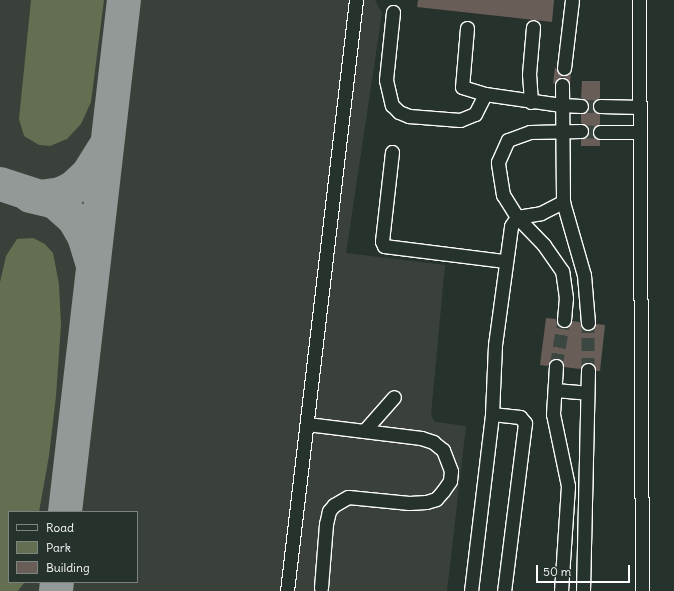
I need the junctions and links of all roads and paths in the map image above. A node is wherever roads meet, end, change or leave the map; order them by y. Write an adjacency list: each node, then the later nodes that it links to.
1 (356, 0): 31 (street)
2 (572, 0): 7 (street)
3 (639, 0): 14 (street)
4 (393, 12): 9 (street)
5 (533, 27): 10 (street)
6 (467, 28): 9 (street)
7 (564, 68)
8 (562, 86): 11 (street)
9 (484, 94): 10 (street)
10 (531, 102): 11 (street)
11 (561, 105): 12 (street); 15 (street)
12 (581, 106)
13 (600, 106): 14 (street)
14 (640, 107): 18 (street)
15 (561, 131): 16 (street); 20 (street); 21 (street)
16 (581, 131)
17 (600, 132): 18 (street)
18 (640, 132): 39 (street)
19 (392, 152): 22 (street)
20 (563, 202): 21 (street); 24 (street)
21 (517, 217): 22 (street); 23 (street)
22 (505, 261): 30 (street)
23 (564, 320)
24 (588, 323)
25 (556, 366): 27 (street)
26 (588, 370): 28 (street)
27 (555, 390): 28 (street); 37 (street)
28 (587, 393): 38 (street)
29 (394, 397): 32 (street)
30 (492, 414): 35 (street); 36 (street)
31 (307, 424): 32 (street); 34 (street)
32 (364, 431): 33 (street)
33 (321, 588)
34 (287, 591)
35 (471, 591)
36 (504, 591)
37 (561, 591)
38 (584, 591)
39 (642, 591)

